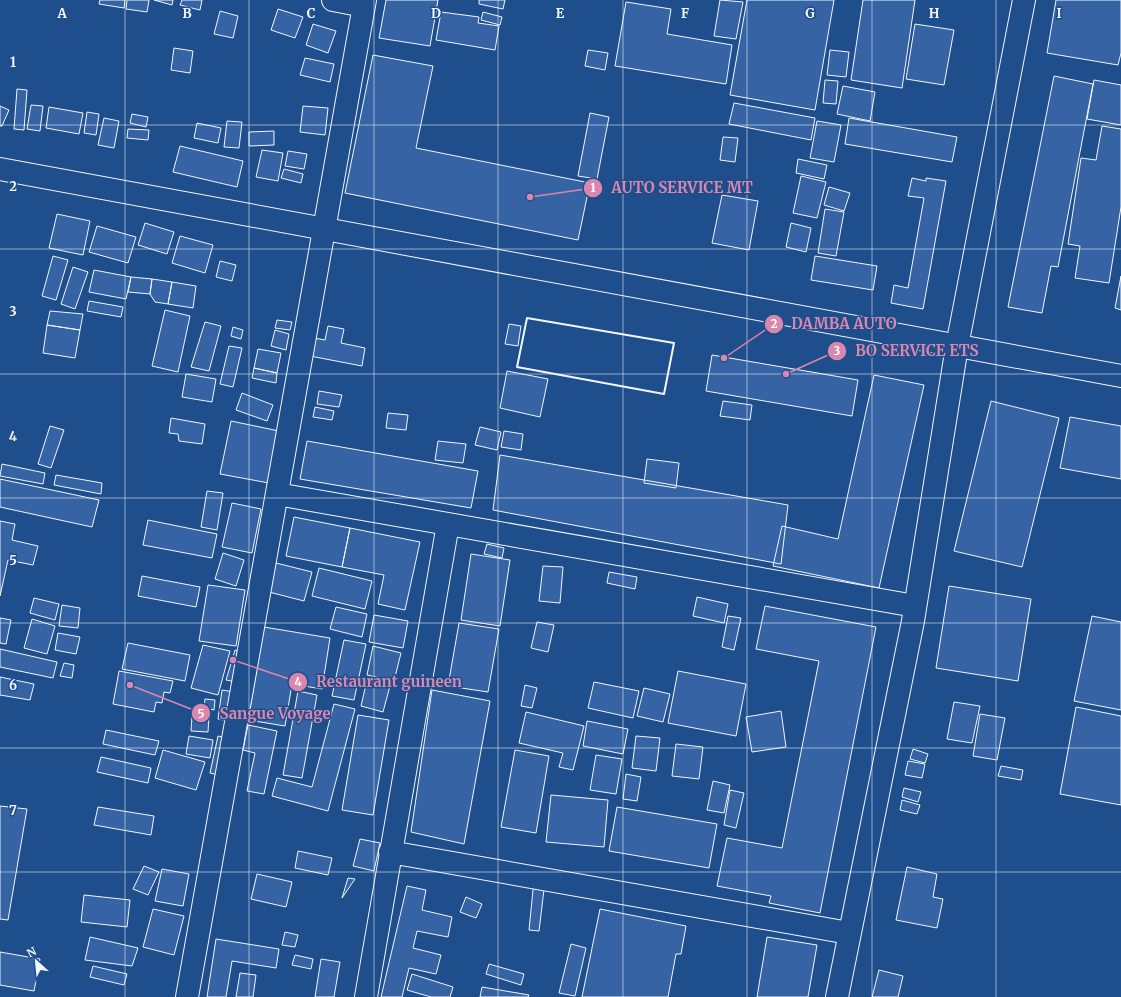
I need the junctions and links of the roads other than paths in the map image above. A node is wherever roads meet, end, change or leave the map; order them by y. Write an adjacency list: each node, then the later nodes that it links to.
1 (333, 0): 3 (street)
2 (1024, 0): 6 (street)
3 (365, 3): 5 (street)
4 (0, 169): 5 (street)
5 (324, 229): 6 (street); 8 (street)
6 (957, 346): 7 (street); 10 (street)
7 (1121, 376)
8 (277, 494): 9 (street); 13 (street)
9 (448, 524): 10 (street); 11 (street)
10 (915, 606): 12 (street)
11 (390, 852): 12 (street); 14 (street)
12 (849, 933): 15 (street)
13 (187, 997)
14 (366, 997)
15 (837, 997)

